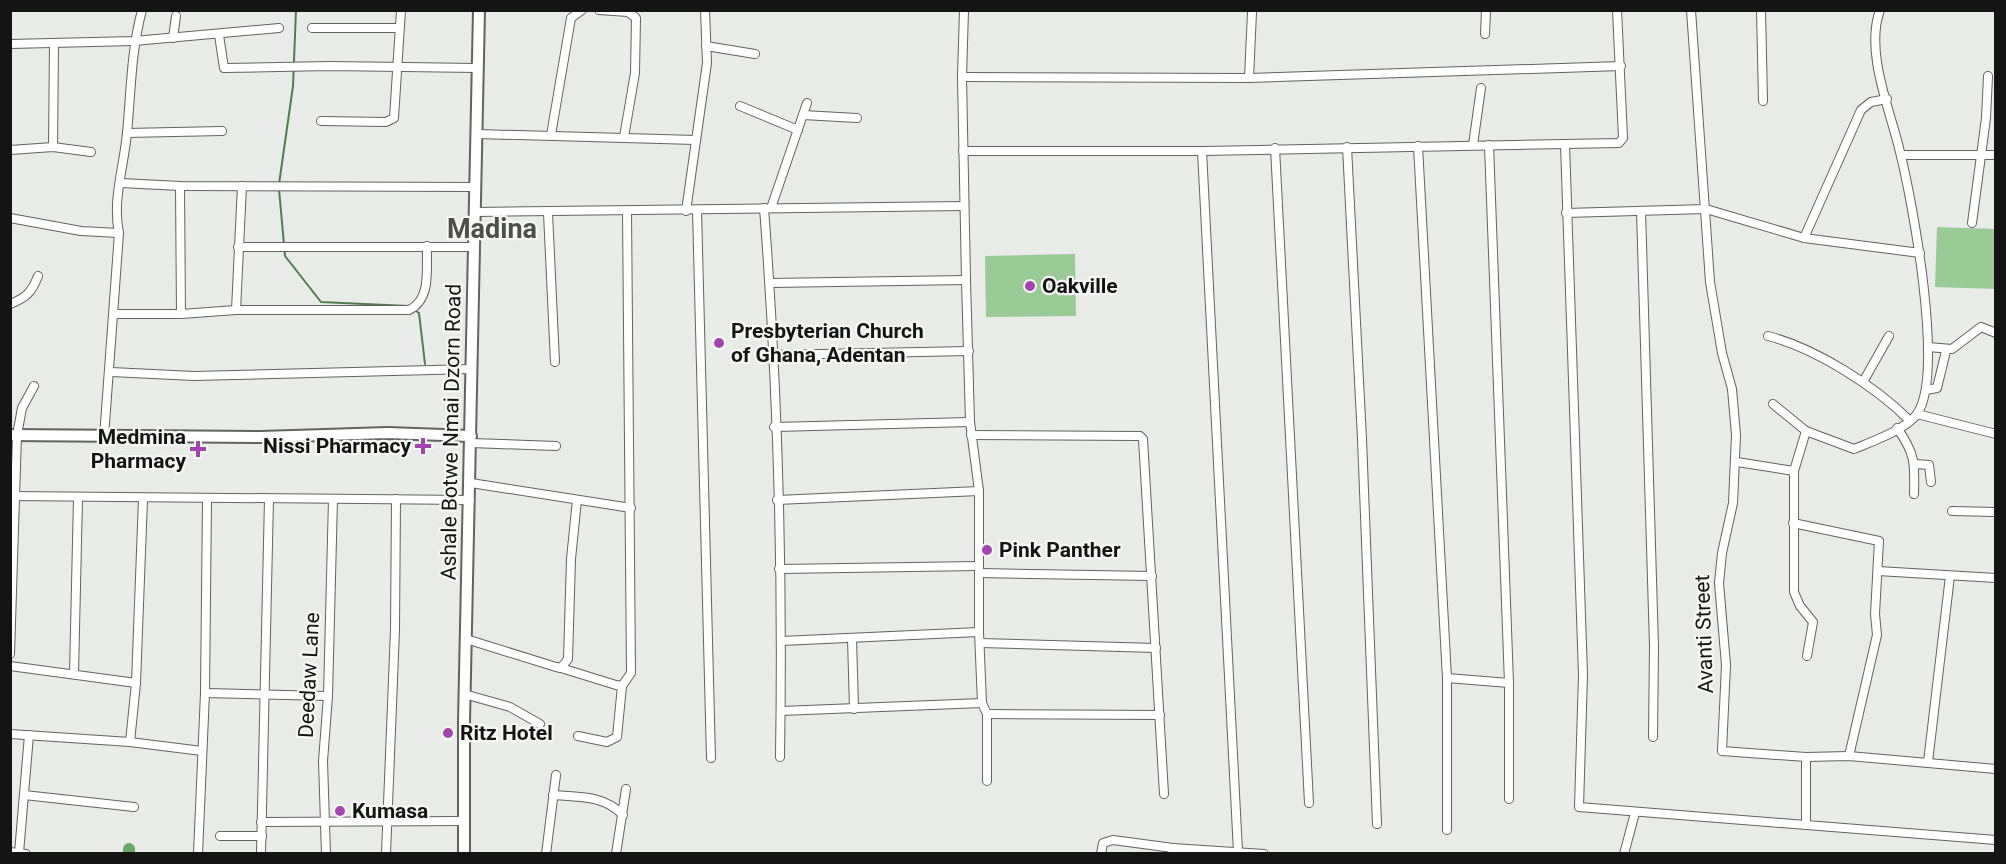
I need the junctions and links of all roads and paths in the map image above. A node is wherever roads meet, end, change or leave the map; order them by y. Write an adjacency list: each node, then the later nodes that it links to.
1 (142, 10): 21 (street)
2 (401, 10): 17 (street)
3 (479, 10): 28 (main road, Ashale Botwe Nmai Dzorn Road)
4 (582, 10): 44 (street)
5 (599, 10): 45 (street)
6 (705, 10): 24 (street)
7 (963, 10): 30 (street)
8 (1486, 10): 18 (street)
9 (1617, 10): 26 (street)
10 (1691, 10): 67 (street, Avanti Street)
11 (1761, 10): 34 (street)
12 (1880, 10): 33 (street)
13 (1252, 12): 31 (street)
14 (176, 16): 20 (street)
15 (279, 28): 19 (street)
16 (312, 28): 17 (street)
17 (399, 28): 27 (street)
18 (1485, 34)
19 (219, 35): 20 (street); 27 (street)
20 (173, 38): 21 (street)
21 (134, 41): 22 (street); 42 (street)
22 (54, 43): 23 (street); 51 (street)
23 (10, 45)
24 (706, 46): 25 (street); 46 (street)
25 (755, 54)
26 (1621, 66): 31 (street); 47 (street)
27 (396, 68): 28 (street); 39 (street)
28 (478, 68): 43 (main road, Ashale Botwe Nmai Dzorn Road)
29 (1988, 76): 59 (street)
30 (962, 77): 31 (street); 55 (street)
31 (1249, 78)
32 (1480, 88): 48 (street)
33 (1887, 99): 58 (street); 78 (street)
34 (1763, 101)
35 (807, 103): 37 (street)
36 (740, 106): 40 (street)
37 (802, 115): 38 (street); 40 (street)
38 (857, 118)
39 (321, 122)
40 (798, 130): 66 (street)
41 (222, 131): 42 (street)
42 (127, 133): 61 (street)
43 (477, 134): 44 (street); 64 (main road, Ashale Botwe Nmai Dzorn Road)
44 (551, 135): 45 (street)
45 (624, 137): 46 (street)
46 (696, 140): 70 (street)
47 (1565, 144): 49 (street); 74 (street)
48 (1473, 145): 49 (street); 50 (street)
49 (1489, 145): 156 (street)
50 (1418, 146): 52 (street); 154 (street)
51 (53, 147): 54 (street); 57 (street)
52 (1347, 147): 53 (street); 195 (street)
53 (1275, 148): 56 (street); 187 (street)
54 (10, 150)
55 (963, 151): 56 (street); 65 (street)
56 (1202, 151): 203 (street)
57 (91, 152)
58 (1901, 155): 59 (street); 82 (street)
59 (1981, 155): 60 (street); 76 (street)
60 (1995, 155)
61 (121, 183): 62 (street); 77 (street)
62 (180, 186): 63 (street); 88 (street)
63 (242, 186): 64 (street); 80 (street)
64 (476, 187): 72 (main road, Ashale Botwe Nmai Dzorn Road)
65 (964, 206): 66 (street); 84 (street)
66 (767, 208): 68 (street); 85 (street)
67 (1706, 209): 71 (street); 78 (street); 116 (street, Avanti Street)
68 (697, 210): 70 (street); 177 (street)
69 (627, 211): 70 (street); 73 (street); 133 (street)
70 (686, 211)
71 (1641, 211): 74 (street); 171 (street)
72 (476, 212): 73 (street); 81 (main road, Ashale Botwe Nmai Dzorn Road)
73 (548, 213): 97 (street)
74 (1566, 213): 189 (street)
75 (10, 218): 77 (street)
76 (1972, 223)
77 (119, 233): 89 (street)
78 (1804, 238): 82 (street)
79 (427, 246): 80 (street); 81 (street); 87 (street)
80 (238, 247): 87 (street)
81 (475, 247): 98 (main road, Ashale Botwe Nmai Dzorn Road)
82 (1920, 253): 93 (street)
83 (38, 276): 86 (street)
84 (966, 280): 85 (street); 94 (street)
85 (770, 283): 96 (street)
86 (10, 304)
87 (236, 310): 88 (street)
88 (181, 314): 89 (street)
89 (114, 315): 99 (street)
90 (1995, 333): 95 (street)
91 (1768, 336): 100 (street)
92 (1889, 336): 100 (street)
93 (1928, 347): 95 (street); 102 (street)
94 (969, 351): 96 (street); 106 (street)
95 (1946, 351): 102 (street)
96 (773, 355): 107 (street)
97 (555, 362)
98 (472, 369): 99 (street); 114 (main road, Ashale Botwe Nmai Dzorn Road)
99 (111, 372): 113 (street)
100 (1863, 382): 105 (street)
101 (34, 387): 111 (street)
102 (1926, 390): 104 (street)
103 (1773, 404): 109 (street)
104 (1917, 414): 105 (street); 110 (street)
105 (1909, 420): 108 (street)
106 (970, 422): 107 (street); 112 (street)
107 (774, 427): 132 (street)
108 (1897, 428): 109 (street); 117 (street)
109 (1806, 431): 118 (street)
110 (1995, 434)
111 (14, 435): 113 (main road); 123 (street)
112 (971, 435): 121 (street); 140 (street)
113 (104, 437): 114 (main road)
114 (471, 439): 115 (street); 120 (main road, Ashale Botwe Nmai Dzorn Road)
115 (556, 446)
116 (1737, 462): 118 (street); 174 (street, Avanti Street)
117 (1915, 464): 119 (street); 122 (street)
118 (1794, 471): 136 (street)
119 (1931, 482)
120 (471, 483): 130 (main road, Ashale Botwe Nmai Dzorn Road); 131 (street)
121 (979, 491): 132 (street); 138 (street)
122 (1914, 494)
123 (13, 496): 124 (street); 149 (street)
124 (78, 498): 125 (street); 153 (street)
125 (143, 499): 128 (street); 155 (street)
126 (269, 499): 127 (street); 128 (street); 160 (street)
127 (333, 499): 129 (street); 161 (street, Deedaw Lane)
128 (207, 500): 158 (street)
129 (396, 500): 130 (street); 193 (street)
130 (470, 500): 145 (main road, Ashale Botwe Nmai Dzorn Road)
131 (577, 500): 133 (street); 152 (street)
132 (777, 500): 137 (street)
133 (631, 508): 157 (street)
134 (1952, 511): 135 (street)
135 (1995, 512)
136 (1793, 523): 139 (street); 150 (street)
137 (779, 569): 138 (street); 146 (street)
138 (979, 569): 140 (street); 143 (street)
139 (1878, 571): 141 (street); 175 (street)
140 (1152, 576): 148 (street)
141 (1950, 576): 142 (street); 178 (street)
142 (1995, 578)
143 (979, 632): 144 (street); 147 (street)
144 (852, 638): 146 (street); 163 (street)
145 (466, 639): 152 (street); 159 (main road, Ashale Botwe Nmai Dzorn Road)
146 (781, 641): 164 (street)
147 (980, 643): 148 (street); 162 (street)
148 (1156, 648): 166 (street)
149 (10, 654)
150 (1807, 656)
151 (10, 666): 153 (street)
152 (561, 668): 157 (street)
153 (74, 674): 155 (street)
154 (1447, 678): 156 (street); 197 (street)
155 (136, 683): 172 (street)
156 (1509, 683): 186 (street)
157 (622, 686): 170 (street)
158 (205, 693): 160 (street); 173 (street)
159 (464, 694): 167 (street); 191 (main road, Ashale Botwe Nmai Dzorn Road)
160 (265, 696): 161 (street); 192 (street)
161 (328, 696): 194 (street, Deedaw Lane)
162 (982, 703): 163 (street); 165 (street)
163 (854, 709): 164 (street)
164 (780, 711): 176 (street)
165 (987, 714): 166 (street); 181 (street)
166 (1160, 715): 183 (street)
167 (540, 724)
168 (10, 734): 169 (street)
169 (29, 735): 172 (street); 184 (street)
170 (578, 736)
171 (1653, 737)
172 (130, 742): 173 (street)
173 (202, 751): 206 (street)
174 (1806, 756): 175 (street, Avanti Street); 196 (street)
175 (1849, 756): 178 (street, Avanti Street)
176 (780, 757)
177 (711, 758)
178 (1928, 762): 179 (street, Avanti Street)
179 (1995, 770)
180 (556, 775): 185 (street)
181 (987, 781)
182 (626, 789): 190 (street)
183 (1164, 794)
184 (24, 795): 188 (street); 204 (street)
185 (553, 795): 190 (street); 211 (street)
186 (1509, 799)
187 (1309, 803)
188 (134, 807)
189 (1635, 813): 196 (street); 215 (street)
190 (623, 815): 212 (street)
191 (464, 821): 193 (street); 210 (main road, Ashale Botwe Nmai Dzorn Road)
192 (261, 822): 194 (street); 199 (street)
193 (386, 822): 194 (street); 209 (street)
194 (326, 824): 208 (street, Deedaw Lane)
195 (1377, 824)
196 (1806, 825): 200 (street)
197 (1447, 830)
198 (220, 836): 199 (street)
199 (262, 836): 207 (street)
200 (1995, 840)
201 (1173, 851): 203 (street); 213 (street)
202 (10, 852): 204 (street)
203 (1238, 852): 214 (street)
204 (19, 853): 205 (street)
205 (26, 854)
206 (198, 854)
207 (261, 854)
208 (326, 854)
209 (387, 854)
210 (464, 854)
211 (546, 854)
212 (616, 854)
213 (1101, 854)
214 (1263, 854)
215 (1624, 854)

